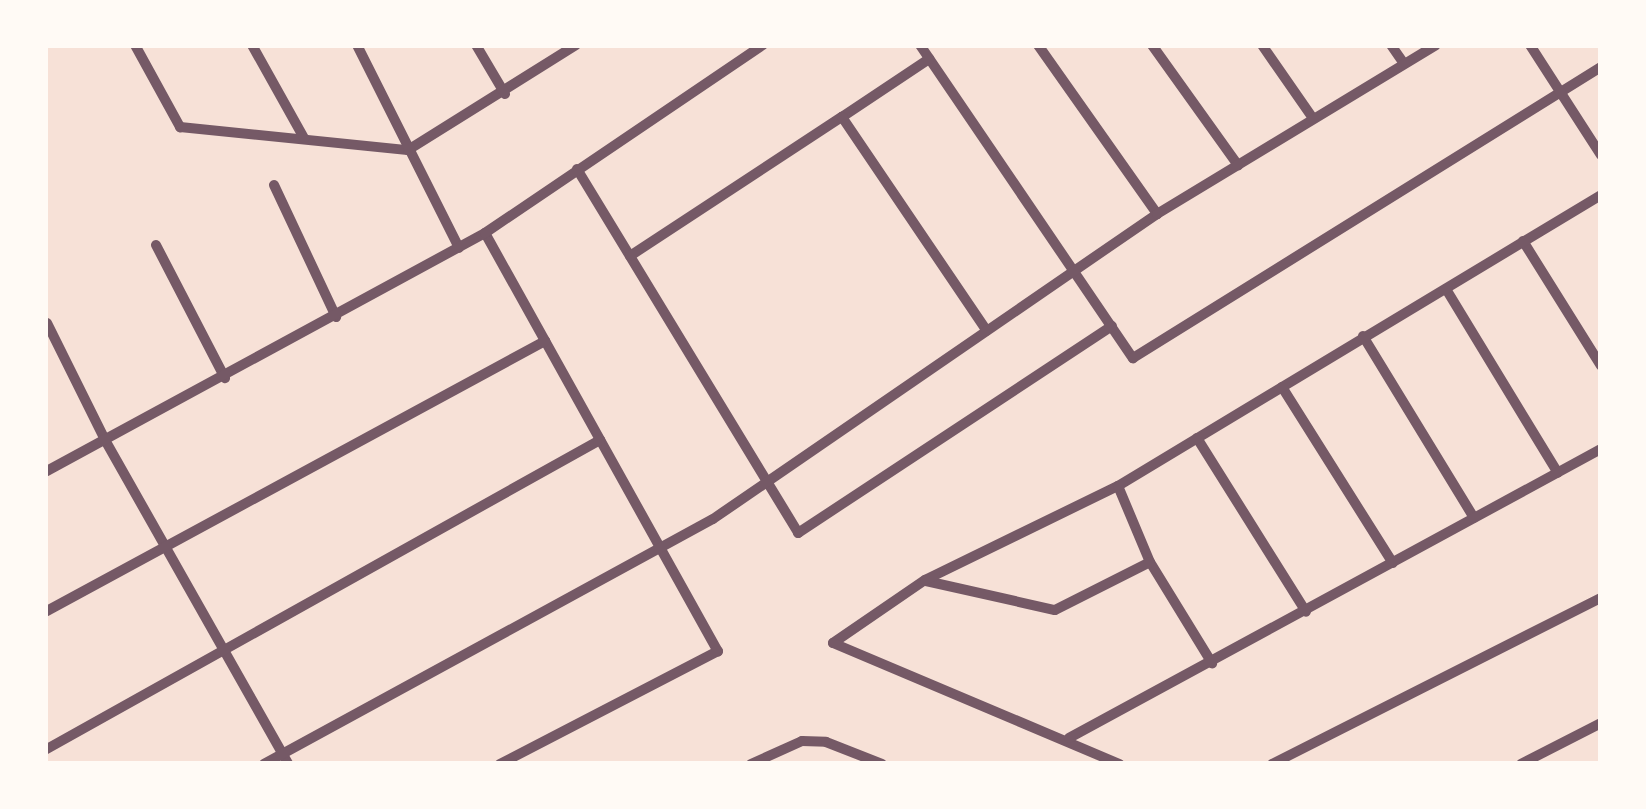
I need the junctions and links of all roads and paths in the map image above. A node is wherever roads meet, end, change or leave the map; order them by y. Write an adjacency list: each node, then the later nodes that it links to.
1 (135, 45): 21 (street)
2 (252, 45): 21 (street)
3 (358, 45): 22 (street)
4 (476, 45): 17 (street)
5 (576, 45): 17 (street)
6 (763, 45): 25 (street)
7 (920, 45): 14 (street)
8 (1038, 45): 28 (street)
9 (1152, 45): 24 (street)
10 (1262, 45): 19 (street)
11 (1391, 45): 15 (street)
12 (1436, 45): 15 (street)
13 (1530, 45): 18 (street)
14 (929, 59): 20 (street); 34 (street)
15 (1402, 61): 19 (street)
16 (1601, 68): 18 (street)
17 (505, 94): 22 (street)
18 (1561, 94): 23 (street); 38 (street)
19 (1312, 117): 24 (street)
20 (842, 118): 33 (street); 39 (street)
21 (304, 138): 22 (street)
22 (408, 150): 32 (street)
23 (1601, 155)
24 (1238, 165): 28 (street)
25 (578, 168): 29 (street); 33 (street)
26 (274, 185): 36 (street)
27 (1601, 195): 30 (street)
28 (1157, 214): 34 (street)
29 (485, 233): 32 (street); 41 (street)
30 (1523, 241): 35 (street); 42 (street)
31 (156, 245): 43 (street)
32 (459, 248): 36 (street)
33 (630, 256): 51 (street)
34 (1074, 272): 38 (street); 39 (street)
35 (1446, 289): 40 (street); 50 (street)
36 (336, 316): 43 (street)
37 (48, 324): 46 (street)
38 (1112, 326): 51 (street)
39 (987, 331): 51 (street)
40 (1362, 336): 44 (street); 53 (street)
41 (545, 341): 47 (street); 54 (street)
42 (1601, 366)
43 (225, 378): 46 (street)
44 (1282, 387): 45 (street); 57 (street)
45 (1197, 438): 52 (street); 61 (street)
46 (105, 440): 49 (street); 54 (street)
47 (600, 440): 55 (street); 62 (street)
48 (1601, 449): 50 (street)
49 (45, 472)
50 (1558, 472): 53 (street)
51 (769, 482): 55 (street)
52 (1118, 486): 56 (street); 58 (street)
53 (1474, 518): 57 (street)
54 (165, 546): 60 (street); 62 (street)
55 (658, 551): 67 (street); 69 (street)
56 (1150, 562): 58 (street); 63 (street)
57 (1392, 563): 61 (street)
58 (925, 580): 65 (street)
59 (1601, 598): 73 (street)
60 (45, 612)
61 (1306, 612): 63 (street)
62 (222, 651): 66 (street); 67 (street)
63 (1212, 663): 65 (street)
64 (1601, 723): 74 (street)
65 (1069, 738): 72 (street)
66 (45, 750)
67 (285, 759): 68 (street)
68 (264, 764)
69 (500, 764)
70 (752, 764): 71 (street)
71 (882, 764)
72 (1120, 764)
73 (1272, 764)
74 (1522, 764)

